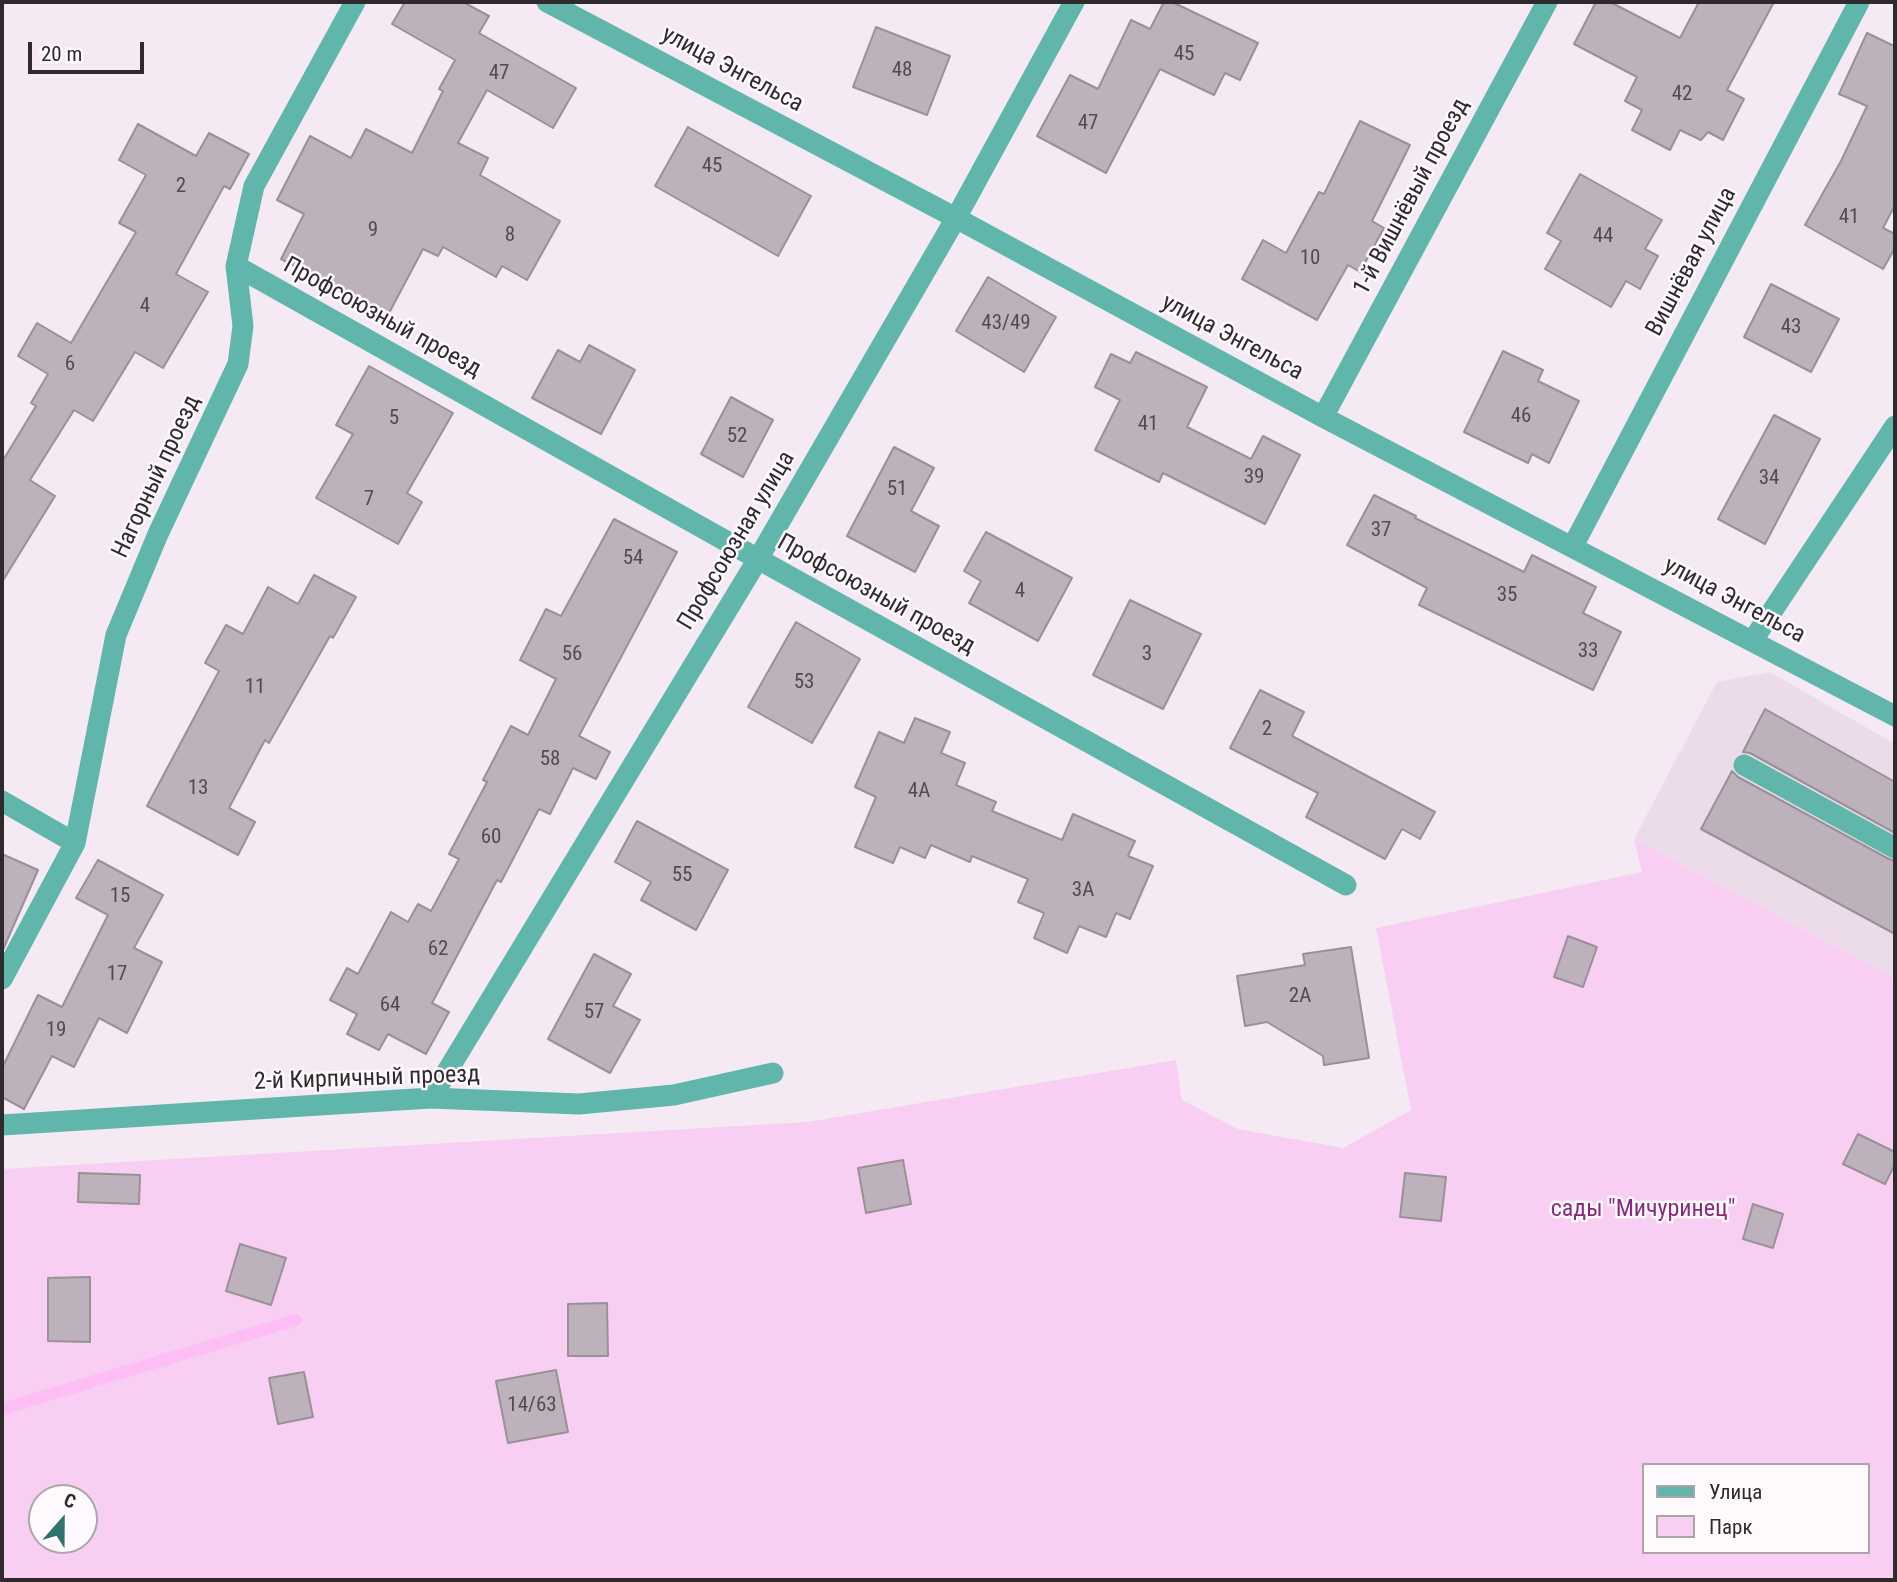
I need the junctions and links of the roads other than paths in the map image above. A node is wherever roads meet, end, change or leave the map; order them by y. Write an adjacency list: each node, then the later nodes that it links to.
1 (355, 2): 7 (street, Нагорный проезд)
2 (1074, 2): 6 (street, Профсоюзная улица)
3 (1547, 2): 8 (street, 1-й Вишнёвый проезд)
4 (1859, 2): 10 (street, Вишнёвая улица)
5 (558, 4): 6 (street, улица Энгельса)
6 (956, 218): 8 (street, улица Энгельса); 11 (street, Профсоюзная улица)
7 (236, 266): 11 (street, Профсоюзный проезд); 16 (street, Нагорный проезд)
8 (1323, 417): 10 (street, улица Энгельса)
9 (1895, 426): 12 (street)
10 (1573, 546): 12 (street, улица Энгельса)
11 (758, 559): 18 (street, Профсоюзный проезд); 21 (street, Профсоюзная улица)
12 (1753, 639): 13 (street, улица Энгельса)
13 (1895, 716)
14 (1744, 765): 17 (street)
15 (2, 801): 16 (street)
16 (75, 843): 19 (street, Нагорный проезд)
17 (1895, 848)
18 (1346, 885)
19 (2, 979)
20 (773, 1073): 21 (street, 2-й Кирпичный проезд)
21 (432, 1098): 22 (street, 2-й Кирпичный проезд)
22 (2, 1125)

